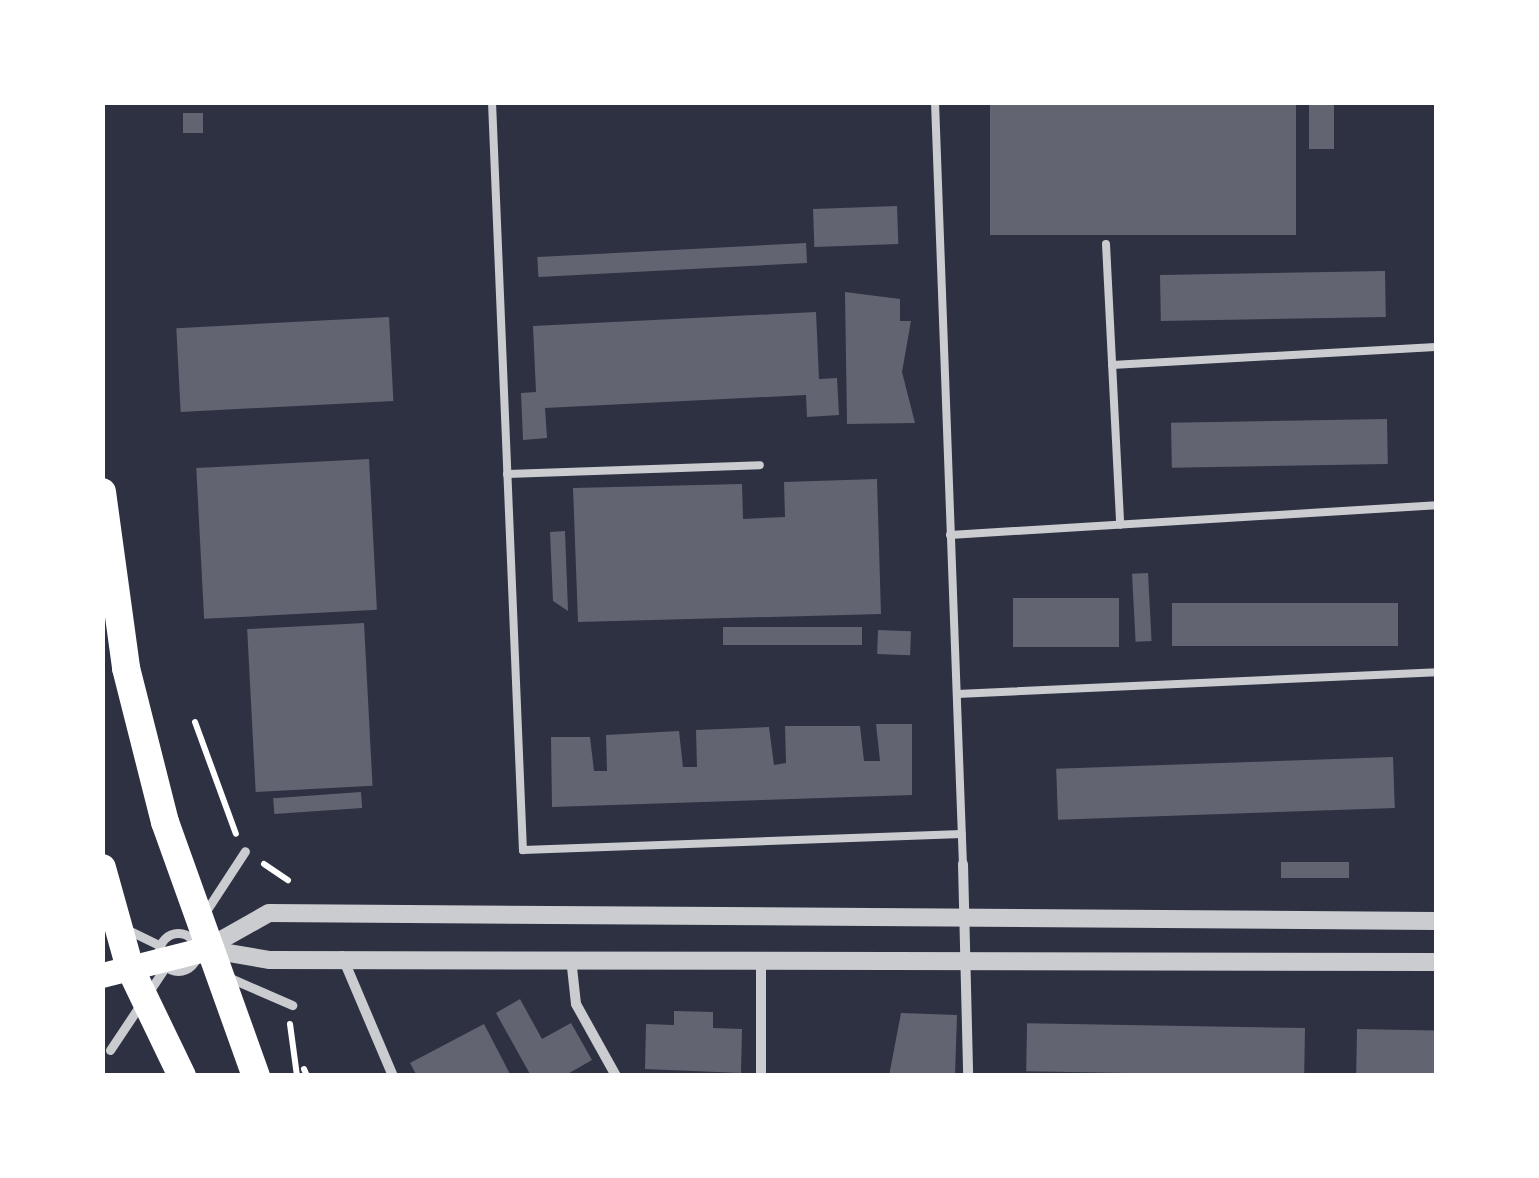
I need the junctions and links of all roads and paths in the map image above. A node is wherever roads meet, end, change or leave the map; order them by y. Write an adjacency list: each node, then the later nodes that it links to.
1 (492, 102): 7 (lane)
2 (935, 102): 11 (lane)
3 (1106, 244): 5 (lane)
4 (1436, 347): 5 (lane)
5 (1112, 365): 10 (lane)
6 (760, 465): 7 (lane)
7 (507, 474): 15 (lane)
8 (102, 492): 23 (highway)
9 (1436, 506): 10 (lane)
10 (1120, 525): 11 (lane)
11 (950, 536): 13 (lane)
12 (1436, 672): 13 (lane)
13 (956, 694): 15 (lane)
14 (195, 722): 16 (path)
15 (962, 834): 17 (lane)
16 (245, 851): 23 (street)
17 (963, 864): 20 (street)
18 (102, 868): 30 (highway)
19 (102, 918): 22 (street)
20 (964, 921): 21 (street); 23 (street); 27 (street)
21 (1436, 921)
22 (159, 945): 23 (street); 29 (street)
23 (196, 950): 24 (street); 29 (street); 30 (main road); 32 (street); 35 (highway)
24 (342, 955): 25 (street); 37 (street)
25 (571, 957): 26 (street); 38 (street)
26 (760, 959): 27 (street); 39 (street)
27 (965, 960): 28 (street); 40 (street)
28 (1436, 962)
29 (166, 966): 33 (street)
30 (130, 968): 31 (main road); 34 (highway)
31 (102, 975)
32 (292, 1005): 36 (path)
33 (110, 1050)
34 (182, 1076)
35 (256, 1076)
36 (296, 1076)
37 (394, 1076)
38 (616, 1076)
39 (761, 1076)
40 (968, 1076)

